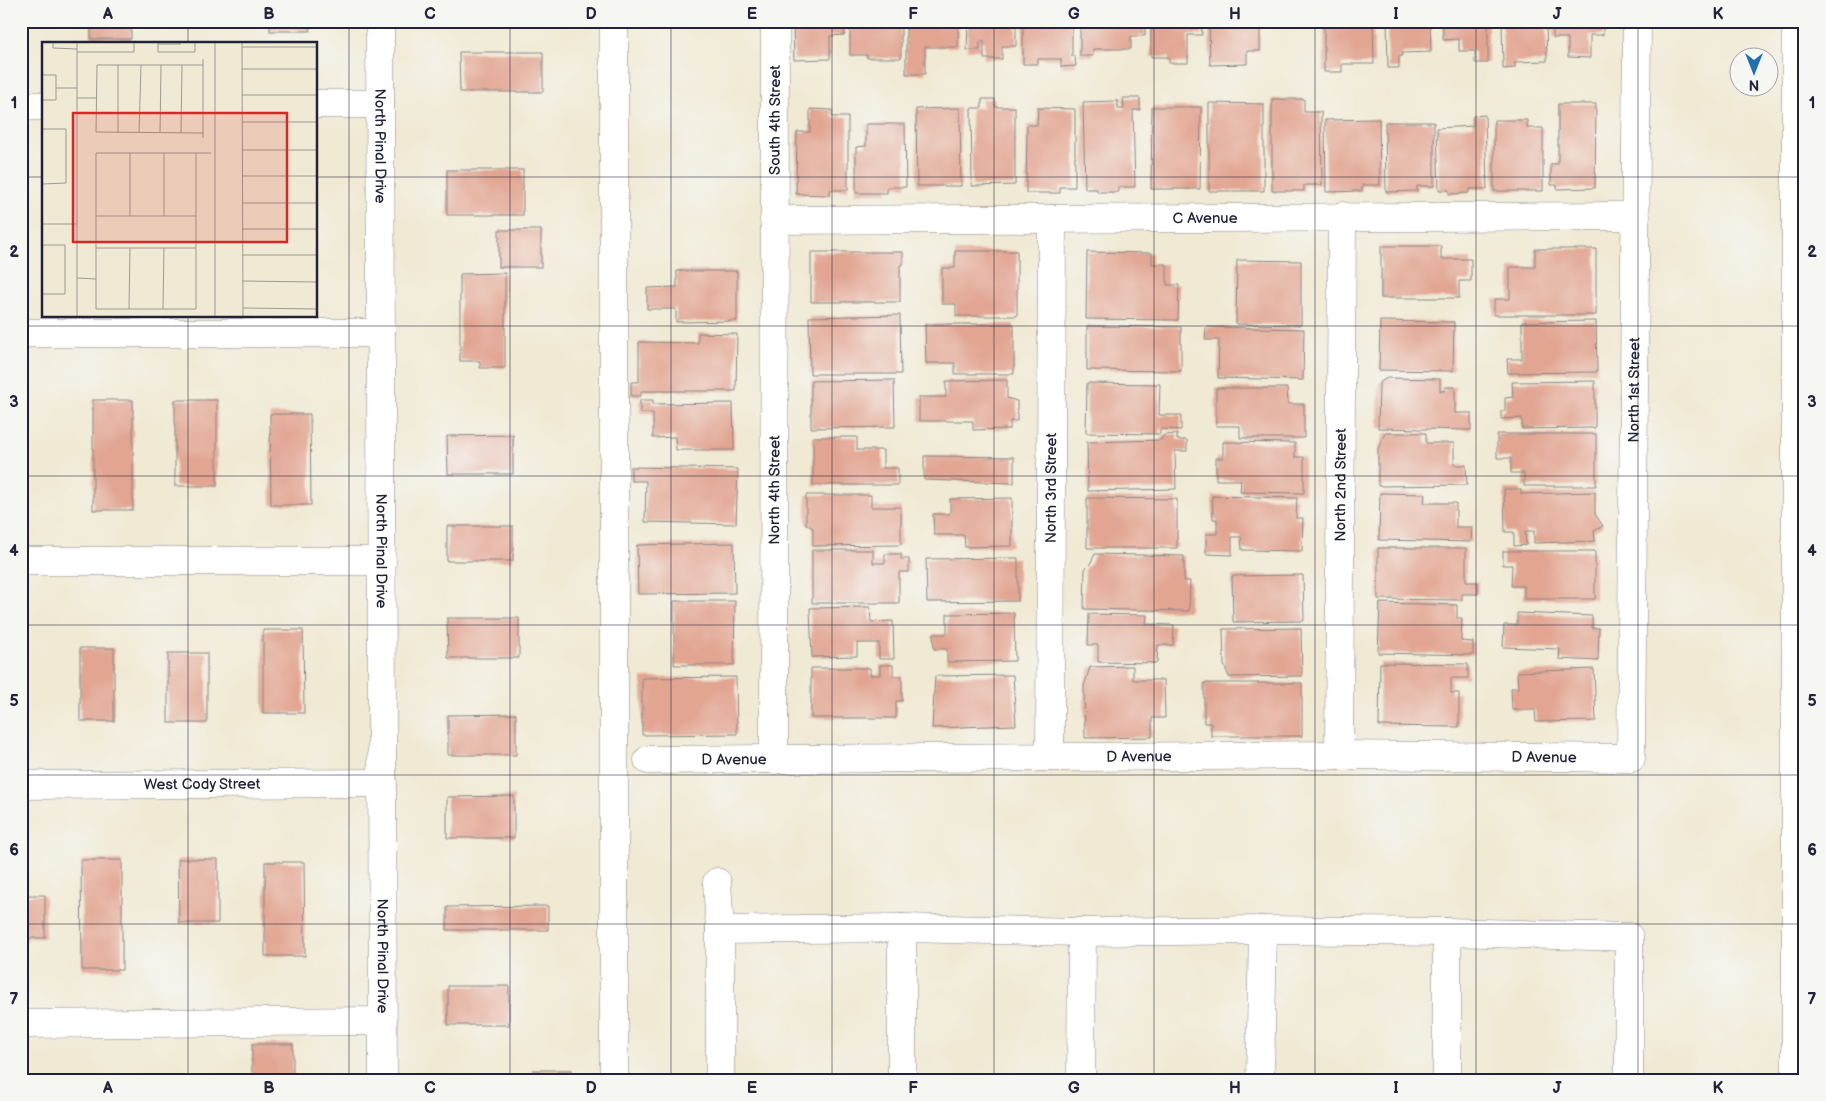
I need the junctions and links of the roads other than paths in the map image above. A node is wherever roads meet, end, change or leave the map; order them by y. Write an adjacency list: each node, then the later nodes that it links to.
1 (380, 21): 7 (street, North Pinal Drive)
2 (614, 21): 35 (street)
3 (775, 21): 14 (street, South 4th Street)
4 (1637, 21): 12 (street, North 1st Street)
5 (1796, 21): 10 (street)
6 (318, 104): 7 (street)
7 (380, 104): 16 (street, North Pinal Drive)
8 (21, 106): 9 (street)
9 (42, 106)
10 (1801, 153): 42 (street)
11 (1342, 216): 12 (street, C Avenue); 13 (street, C Avenue); 19 (street, North 2nd Street)
12 (1636, 216): 21 (street, North 1st Street)
13 (1052, 219): 14 (street, C Avenue); 20 (street, North 3rd Street)
14 (774, 220): 23 (street, North 4th Street)
15 (21, 333): 16 (street)
16 (381, 333): 18 (street, North Pinal Drive)
17 (21, 561): 18 (street)
18 (382, 561): 24 (street, North Pinal Drive)
19 (1339, 754): 20 (street, D Avenue); 21 (street, D Avenue)
20 (1050, 757): 23 (street, D Avenue)
21 (1632, 758)
22 (648, 760): 23 (street, D Avenue)
23 (774, 760)
24 (382, 783): 25 (street, West Cody Street); 32 (street, North Pinal Drive)
25 (21, 785)
26 (717, 882): 28 (street)
27 (902, 928): 28 (street); 30 (street); 37 (street)
28 (720, 930): 36 (street)
29 (1263, 930): 30 (street); 31 (street); 39 (street)
30 (1082, 932): 38 (street)
31 (1447, 932): 40 (street); 41 (street)
32 (383, 1021): 33 (street); 34 (street, North Pinal Drive)
33 (21, 1024)
34 (383, 1080)
35 (614, 1080)
36 (720, 1080)
37 (902, 1080)
38 (1081, 1080)
39 (1260, 1080)
40 (1447, 1080)
41 (1629, 1080)
42 (1796, 1080)

